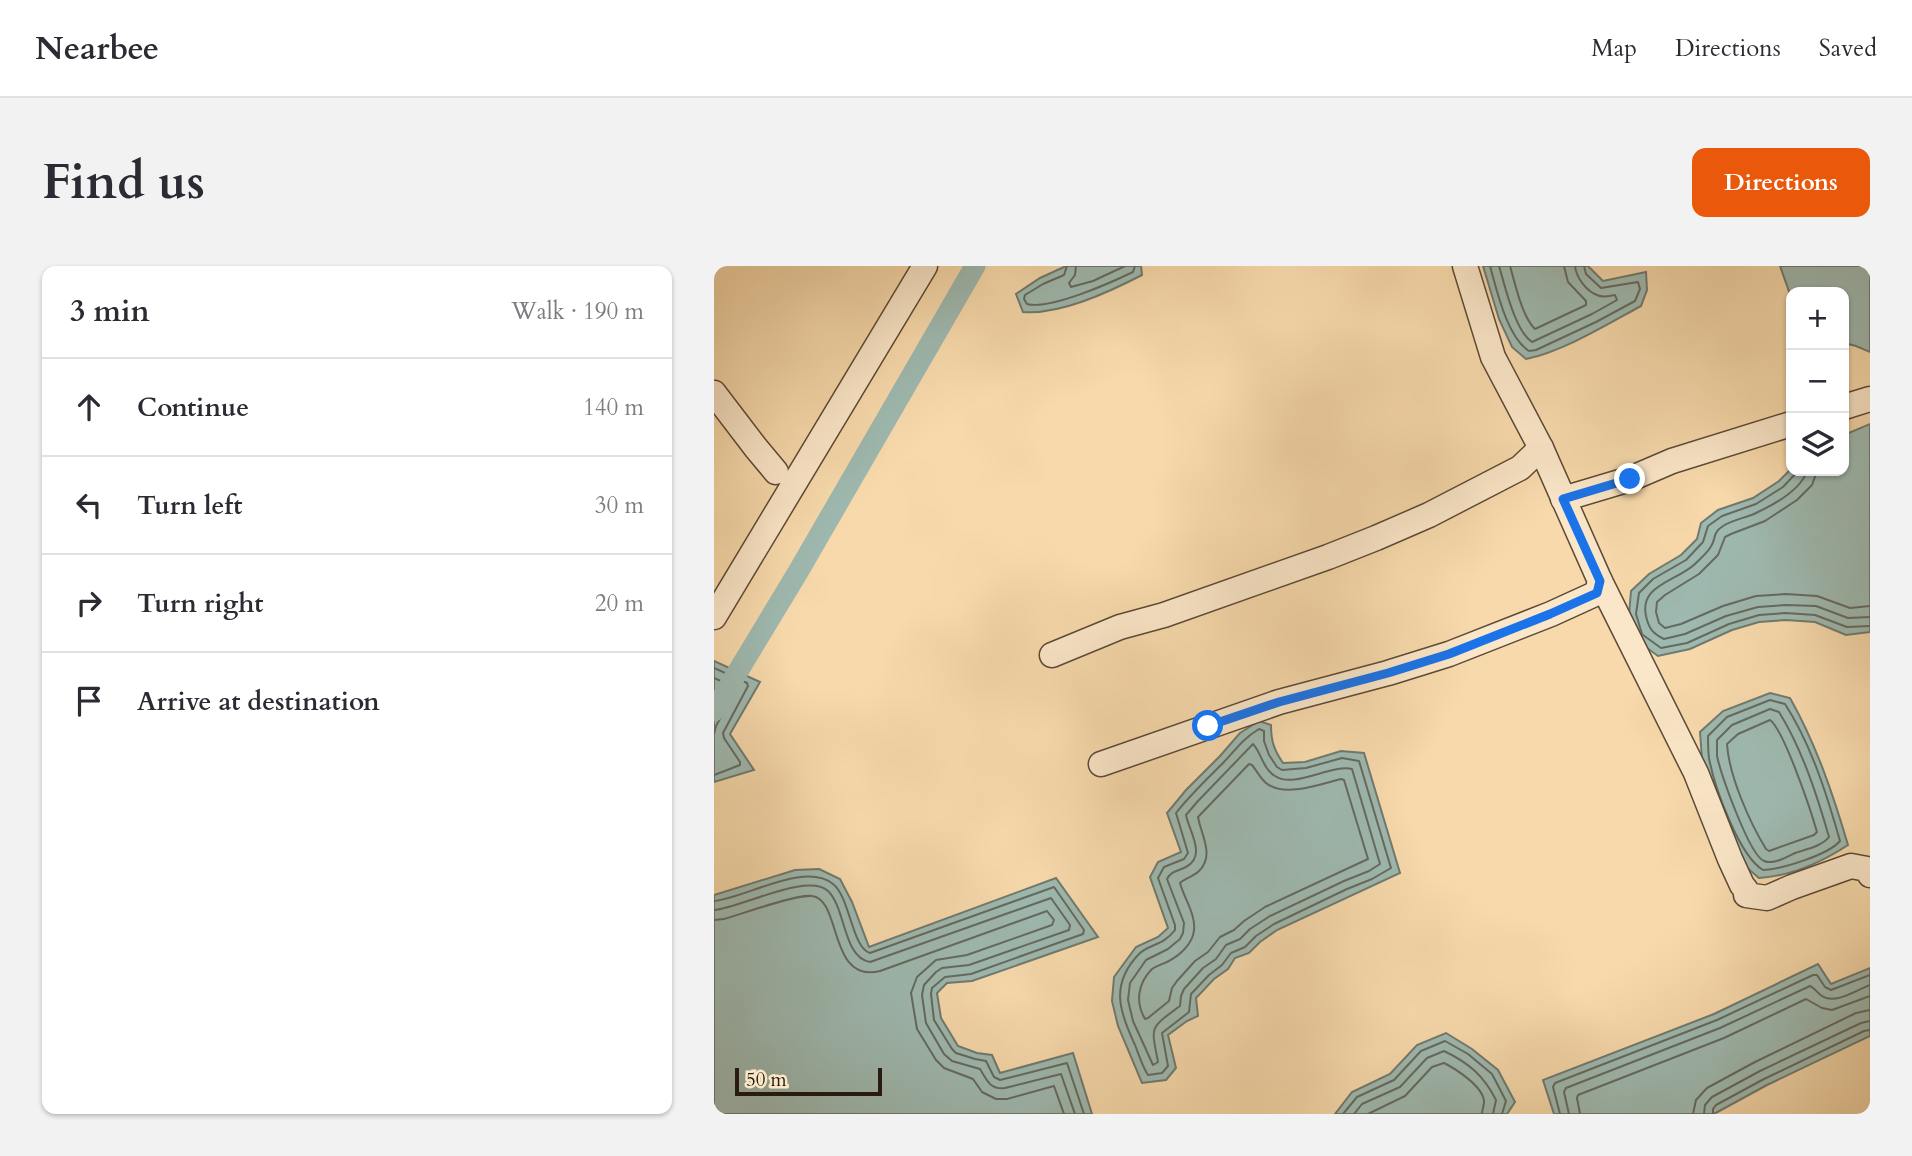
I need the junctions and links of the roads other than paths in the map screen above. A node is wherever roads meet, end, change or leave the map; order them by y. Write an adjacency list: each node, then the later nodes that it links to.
1 (925, 266): 11 (street)
2 (1465, 266): 7 (street)
3 (714, 393): 8 (street)
4 (1870, 400): 5 (street)
5 (1849, 406)
6 (1786, 426): 9 (street)
7 (1541, 448): 9 (street); 12 (street)
8 (776, 472)
9 (1563, 499): 10 (street)
10 (1600, 581): 13 (street); 14 (street)
11 (714, 617)
12 (1052, 655)
13 (1101, 764)
14 (1870, 875)

